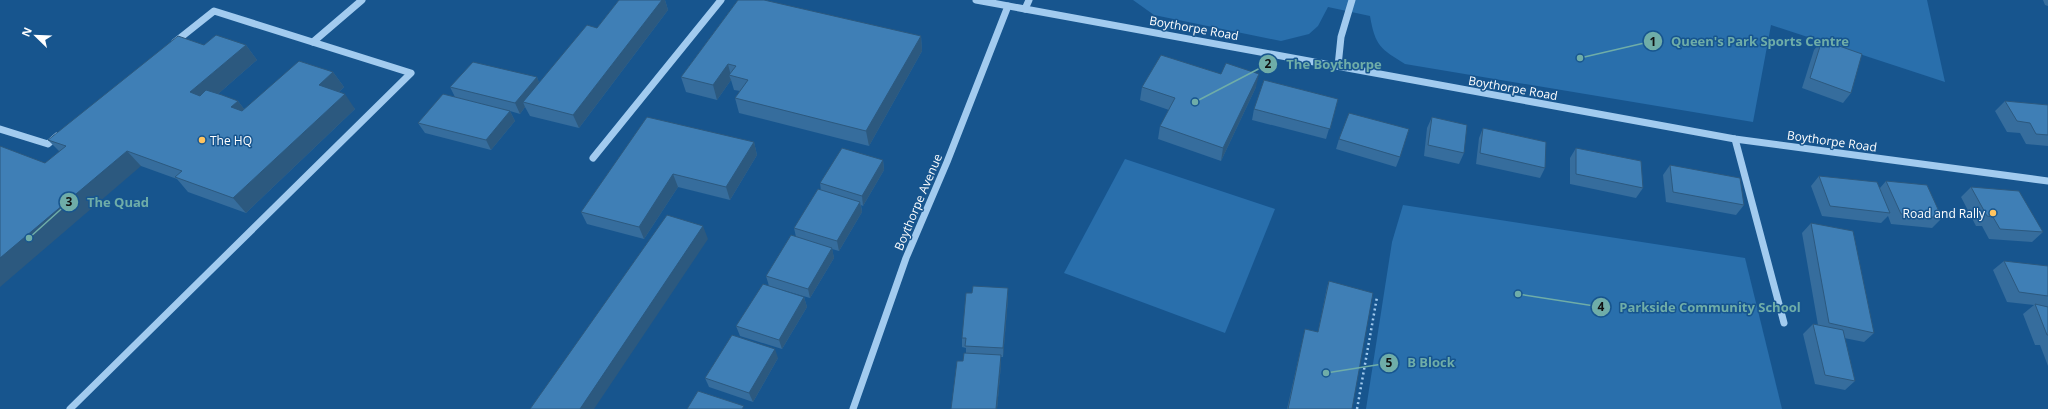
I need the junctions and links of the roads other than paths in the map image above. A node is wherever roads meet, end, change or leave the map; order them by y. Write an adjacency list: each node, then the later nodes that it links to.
1 (362, 0): 8 (street)
2 (721, 0): 14 (street)
3 (976, 0): 6 (street, Boythorpe Road)
4 (1029, 0): 7 (street)
5 (1352, 0): 10 (street)
6 (1008, 6): 7 (street, Boythorpe Road); 18 (street, Boythorpe Avenue)
7 (1024, 9): 10 (street, Boythorpe Road)
8 (313, 42): 9 (street); 17 (street)
9 (171, 46)
10 (1338, 66): 13 (street, Boythorpe Road)
11 (0, 129): 12 (street)
12 (66, 129)
13 (1735, 139): 15 (street, Boythorpe Road); 16 (street)
14 (593, 158)
15 (2048, 181)
16 (1784, 323)
17 (70, 409)
18 (853, 409)

